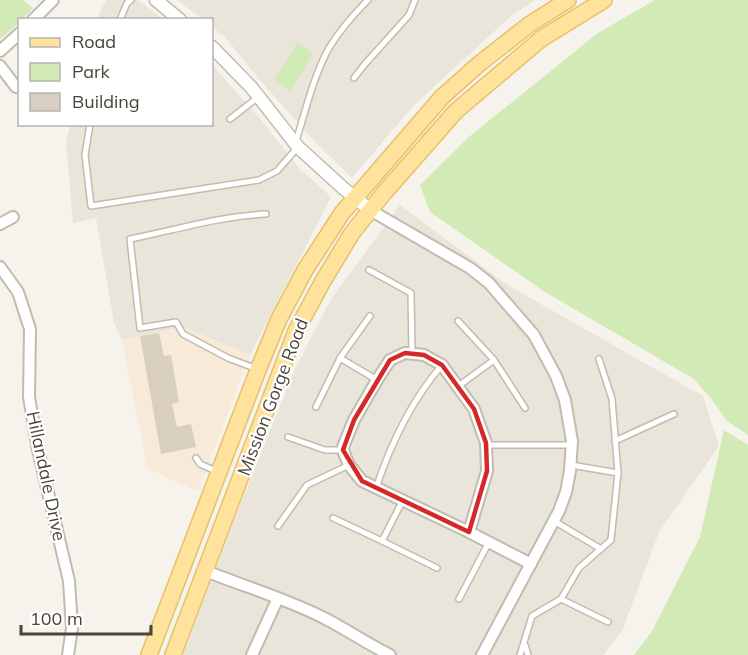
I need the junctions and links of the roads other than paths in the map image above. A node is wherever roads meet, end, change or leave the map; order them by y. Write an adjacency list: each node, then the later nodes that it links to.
1 (52, 0): 8 (street)
2 (131, 0): 9 (lane)
3 (156, 0): 10 (street)
4 (368, 0): 20 (lane)
5 (415, 0): 15 (lane)
6 (567, 0): 21 (main road, Mission Gorge Road)
7 (604, 0): 22 (main road, Mission Gorge Road)
8 (35, 18)
9 (121, 18)
10 (178, 18)
11 (18, 35): 13 (street)
12 (213, 48): 17 (street)
13 (0, 51)
14 (0, 66): 16 (street)
15 (354, 78)
16 (16, 87)
17 (259, 97): 18 (lane); 20 (street)
18 (230, 119)
19 (90, 126): 20 (lane)
20 (297, 145): 21 (street)
21 (354, 198): 22 (street); 35 (main road, Mission Gorge Road)
22 (370, 210): 44 (street); 62 (main road, Mission Gorge Road)
23 (266, 214): 35 (lane)
24 (13, 217): 25 (street)
25 (0, 224)
26 (0, 267): 69 (street, Hillandale Drive)
27 (369, 270): 30 (lane)
28 (370, 316): 31 (lane)
29 (458, 321): 33 (lane)
30 (412, 354): 34 (street); 36 (street)
31 (340, 358): 36 (lane); 38 (lane)
32 (598, 359): 42 (lane)
33 (494, 360): 37 (lane); 39 (lane)
34 (442, 365): 37 (street); 51 (lane)
35 (258, 370): 49 (main road, Mission Gorge Road)
36 (377, 380): 45 (street)
37 (457, 387): 43 (street)
38 (316, 407)
39 (525, 408)
40 (674, 414): 42 (lane)
41 (288, 437): 45 (lane)
42 (615, 441): 50 (lane)
43 (486, 445): 44 (lane); 56 (street)
44 (572, 445): 48 (street)
45 (343, 450): 47 (street)
46 (196, 458): 49 (lane)
47 (349, 465): 51 (street); 55 (lane)
48 (571, 465): 50 (lane); 54 (street)
49 (219, 472): 70 (main road, Mission Gorge Road)
50 (618, 473): 59 (lane)
51 (376, 488): 52 (street)
52 (403, 500): 56 (street); 57 (lane)
53 (333, 518): 57 (lane)
54 (554, 521): 59 (lane); 60 (street)
55 (278, 526)
56 (469, 532): 58 (street)
57 (381, 541): 61 (lane)
58 (489, 542): 60 (street); 64 (lane)
59 (600, 549): 65 (lane)
60 (531, 564): 74 (street)
61 (437, 568)
62 (206, 572): 63 (street); 71 (main road, Mission Gorge Road)
63 (278, 598): 68 (street); 72 (street)
64 (459, 599)
65 (561, 599): 66 (lane); 67 (lane)
66 (608, 622)
67 (525, 643): 75 (lane); 76 (lane)
68 (367, 650): 73 (street)
69 (68, 655)
70 (149, 655)
71 (173, 655)
72 (252, 655)
73 (390, 655)
74 (482, 655)
75 (520, 655)
76 (528, 655)

